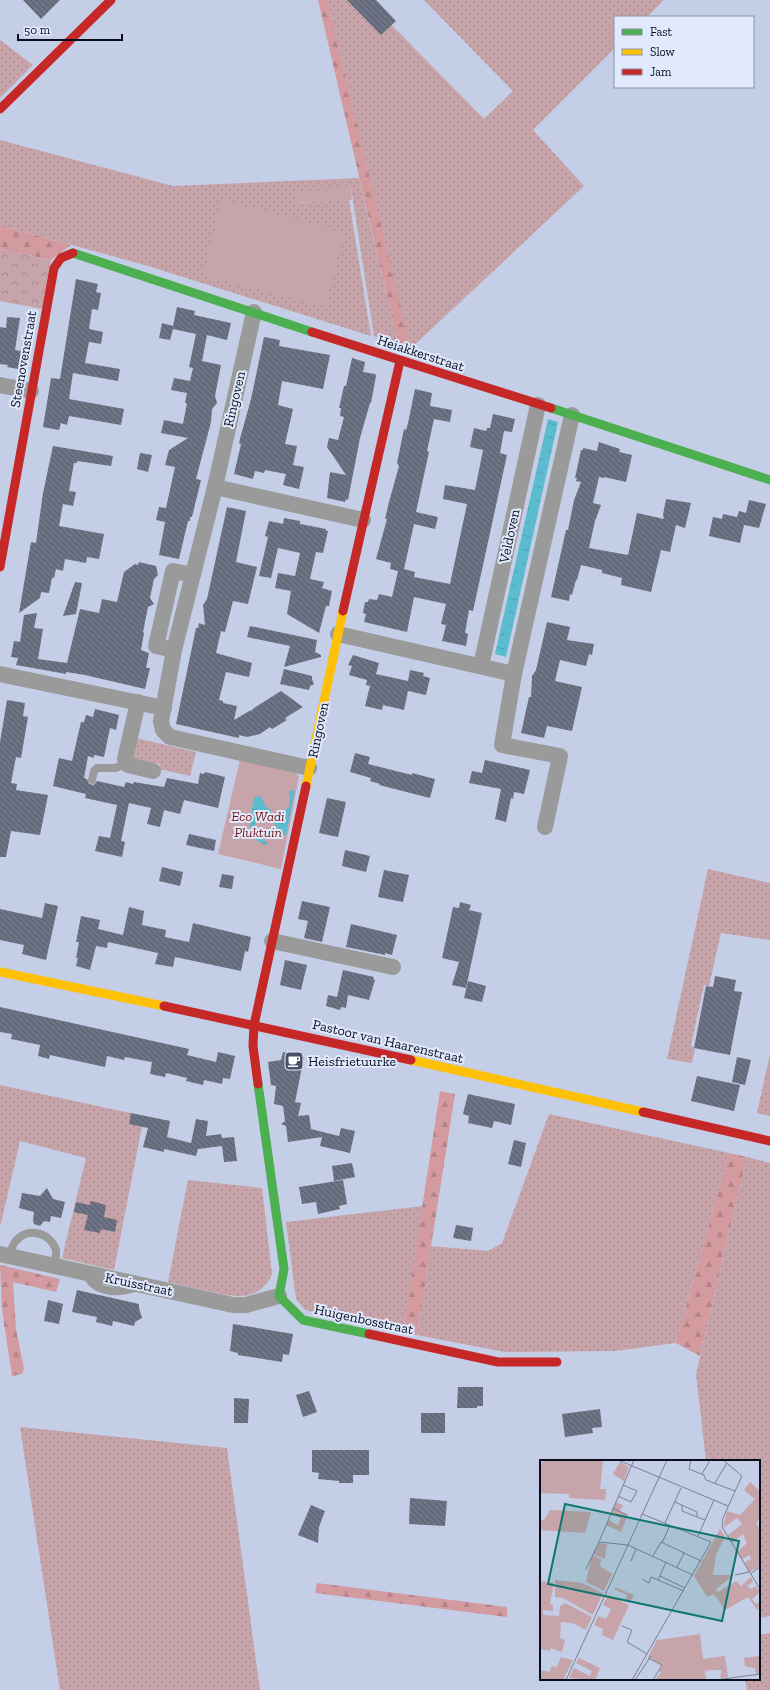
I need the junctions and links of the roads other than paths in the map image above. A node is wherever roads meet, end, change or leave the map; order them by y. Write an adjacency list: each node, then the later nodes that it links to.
1 (112, 0): 2 (street)
2 (0, 109)
3 (63, 255): 4 (street, Heiakkerstraat); 7 (street, Steenovenstraat)
4 (254, 312): 5 (street, Heiakkerstraat); 11 (street, Ringoven)
5 (400, 361): 8 (street, Heiakkerstraat); 12 (street, Ringoven)
6 (0, 385): 7 (street)
7 (31, 391): 13 (street, Steenovenstraat)
8 (538, 405): 9 (street, Heiakkerstraat); 15 (street, Veldoven)
9 (572, 415): 10 (street, Heiakkerstraat); 17 (street)
10 (770, 480)
11 (215, 487): 12 (street); 19 (street, Ringoven)
12 (363, 520): 14 (street, Ringoven)
13 (0, 567)
14 (338, 634): 15 (street); 21 (street, Ringoven)
15 (481, 666): 17 (street)
16 (0, 674): 18 (street)
17 (514, 674): 24 (street)
18 (138, 702): 19 (street); 20 (street)
19 (164, 708): 21 (street, Ringoven)
20 (127, 762): 22 (street); 23 (lane)
21 (310, 768): 25 (street)
22 (153, 771)
23 (92, 780)
24 (545, 827)
25 (272, 940): 26 (street); 28 (street)
26 (393, 966)
27 (0, 972): 28 (street, Pastoor van Haarenstraat)
28 (254, 1025): 29 (street, Pastoor van Haarenstraat); 32 (street)
29 (770, 1140)
30 (5, 1255): 31 (street, Kruisstraat); 31 (lane)
31 (54, 1265): 32 (street, Kruisstraat)
32 (278, 1296): 33 (street, Huigenbosstraat)
33 (557, 1362)

